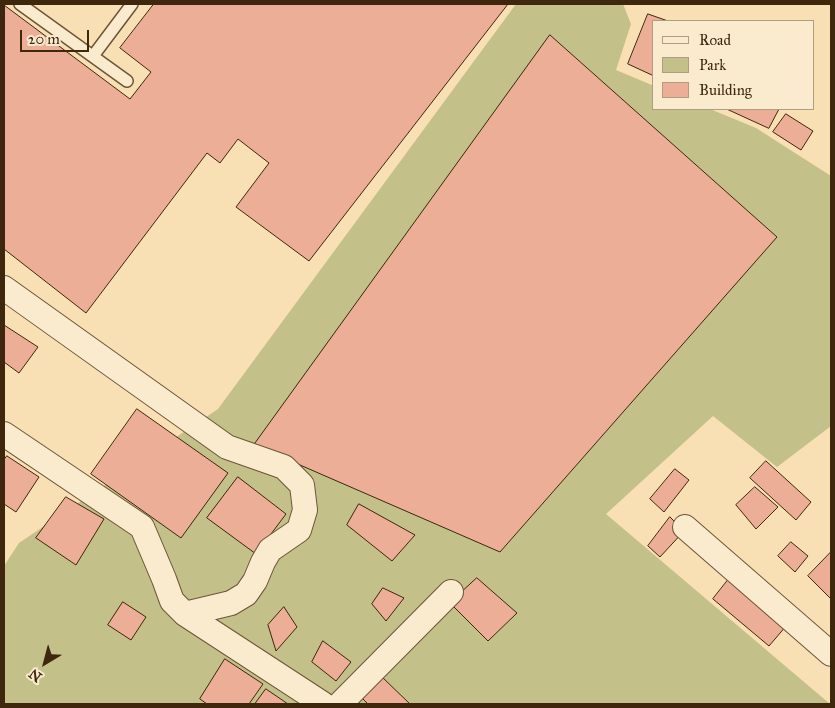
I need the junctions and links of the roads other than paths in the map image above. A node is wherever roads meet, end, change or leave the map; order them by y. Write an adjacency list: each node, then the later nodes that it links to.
1 (20, 4): 3 (lane)
2 (132, 4): 3 (lane)
3 (93, 56): 4 (lane)
4 (127, 81)
5 (4, 288): 9 (street)
6 (4, 434): 9 (street)
7 (685, 527): 10 (street)
8 (451, 592): 12 (street)
9 (185, 614): 11 (street)
10 (831, 654)
11 (323, 704)
12 (340, 704)

